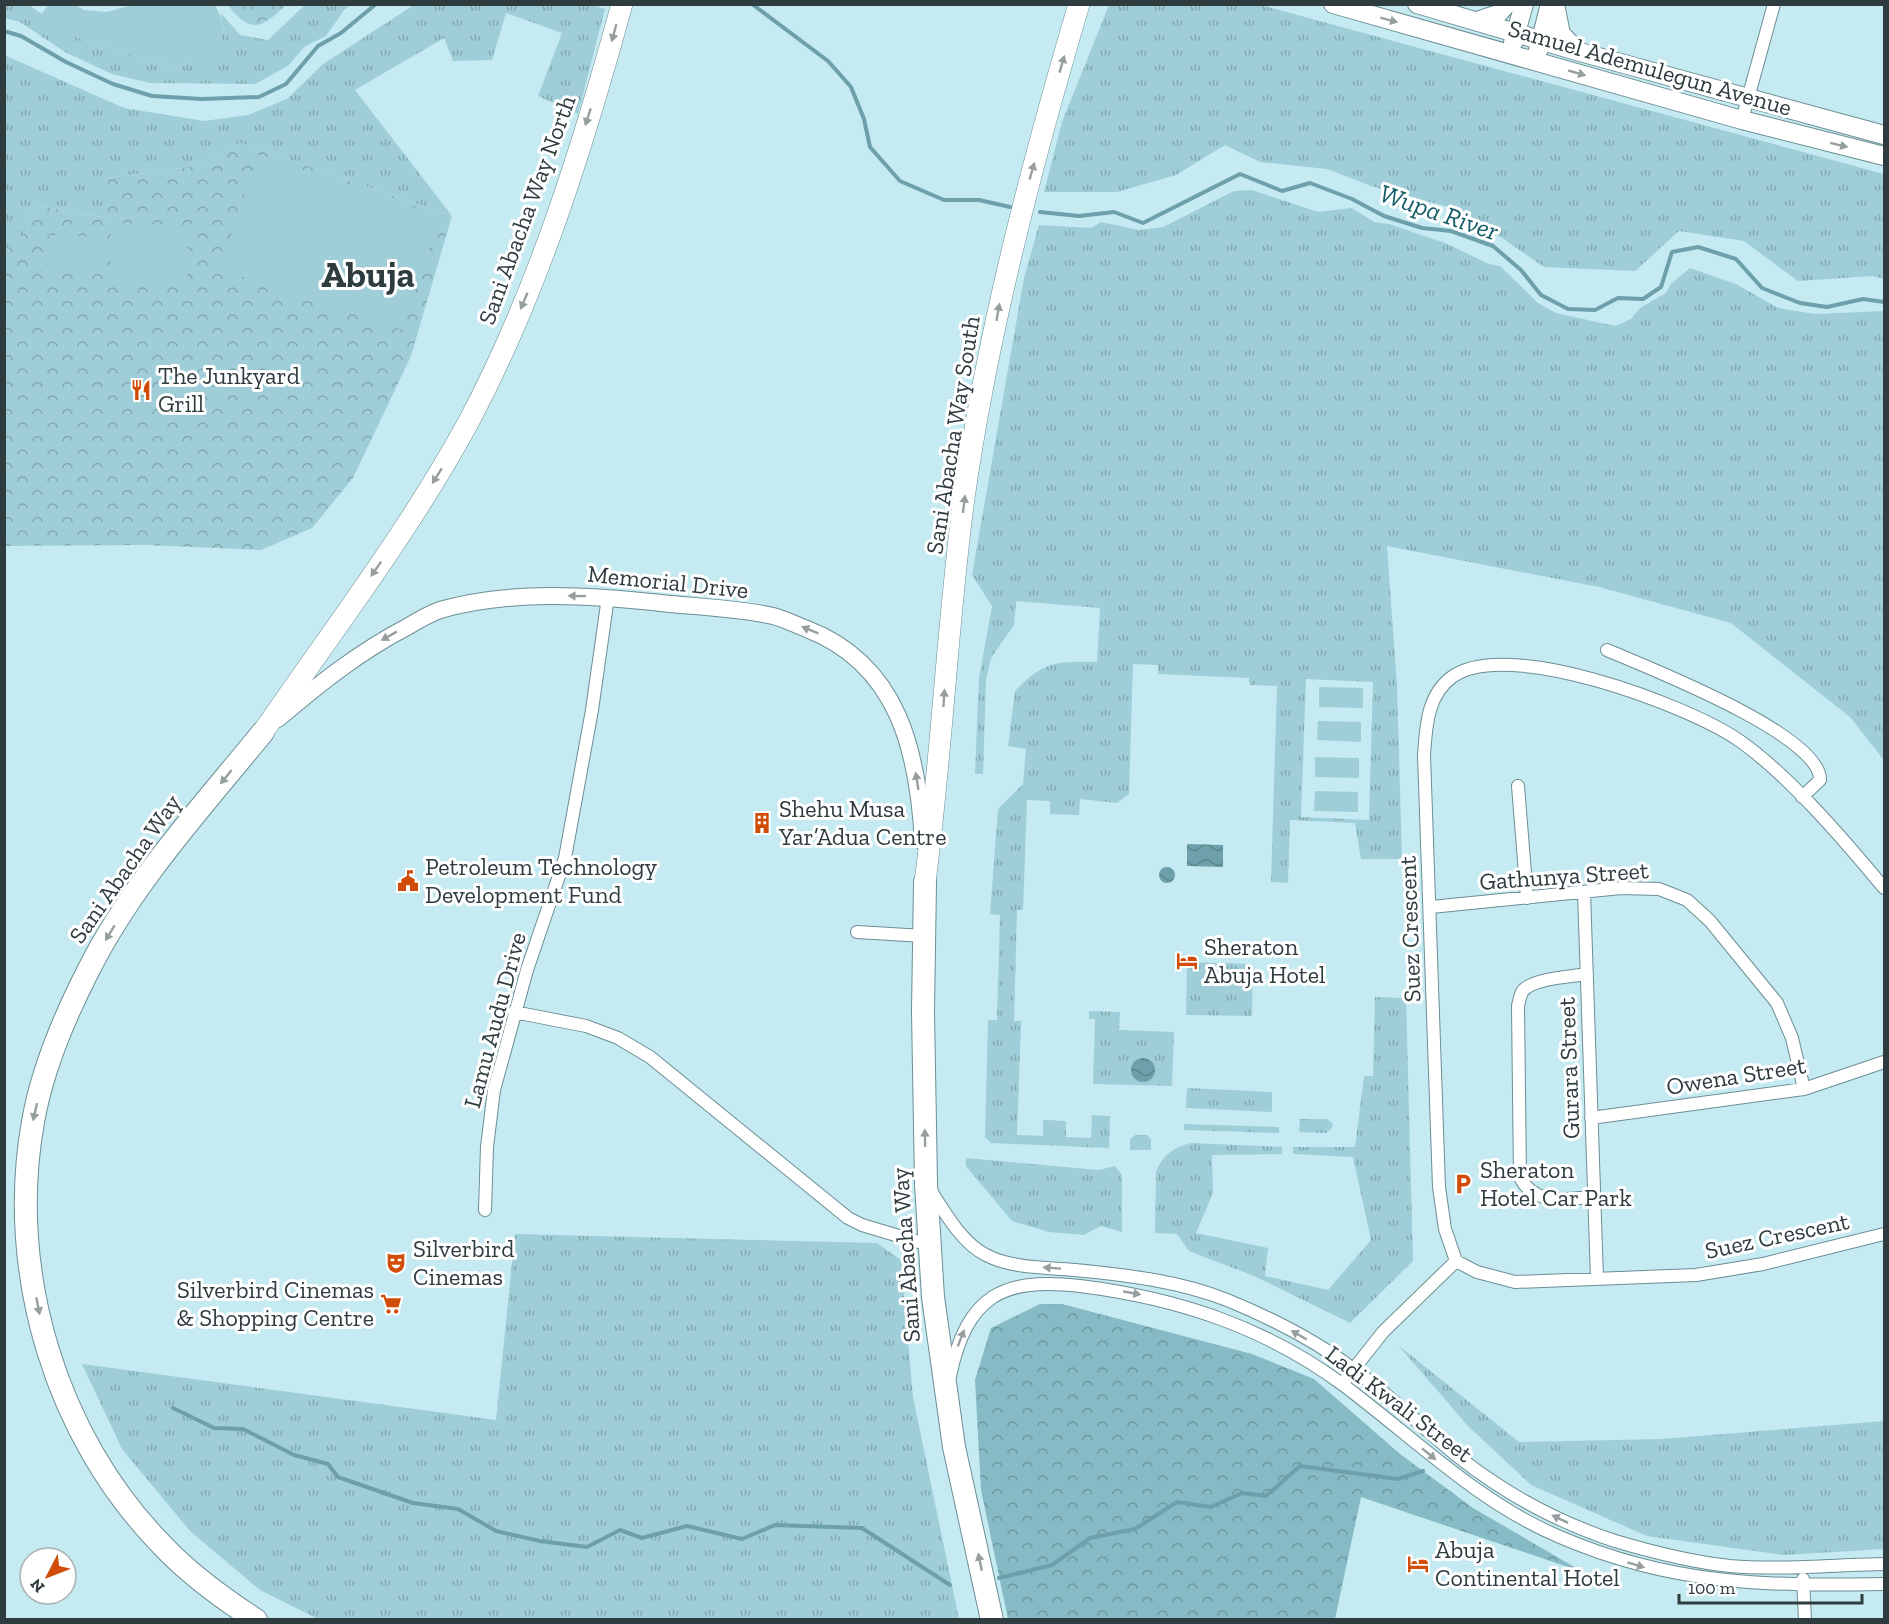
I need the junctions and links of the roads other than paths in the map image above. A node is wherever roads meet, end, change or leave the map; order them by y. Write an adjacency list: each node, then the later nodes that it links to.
1 (622, 4): 20 (highway, Sani Abacha Way North, one-way to 20)
2 (1079, 4): 26 (highway, Sani Abacha Way South, one-way to 2)
3 (1333, 4): 14 (main road, Samuel Ademulegun Avenue, one-way to 14)
4 (1417, 4): 10 (main road, Samuel Ademulegun Avenue)
5 (1507, 4): 10 (main road)
6 (1524, 4): 11 (main road)
7 (1550, 4): 12 (main road)
8 (1555, 4): 13 (main road)
9 (1774, 4): 16 (street)
10 (1477, 21): 11 (main road, Samuel Ademulegun Avenue)
11 (1516, 33): 12 (main road, Samuel Ademulegun Avenue); 14 (main road)
12 (1541, 40): 13 (main road, Samuel Ademulegun Avenue); 15 (main road)
13 (1580, 52): 16 (main road, Samuel Ademulegun Avenue)
14 (1511, 54): 15 (main road, Samuel Ademulegun Avenue)
15 (1535, 61): 17 (main road, Samuel Ademulegun Avenue, one-way to 17)
16 (1748, 98): 17 (street); 18 (main road, Samuel Ademulegun Avenue)
17 (1742, 120): 19 (main road, Samuel Ademulegun Avenue, one-way to 19)
18 (1884, 135)
19 (1884, 156)
20 (409, 520): 23 (highway, Sani Abacha Way, one-way to 23)
21 (608, 597): 23 (street, Memorial Drive, one-way to 23); 26 (street, Memorial Drive, one-way to 21); 34 (street, Lamu Audu Drive)
22 (1607, 650): 25 (street)
23 (263, 732): 52 (highway, Sani Abacha Way, one-way to 52)
24 (1518, 786): 29 (street)
25 (1802, 797): 27 (street, Suez Crescent); 30 (street, Suez Crescent)
26 (925, 882): 32 (highway, Sani Abacha Way)
27 (1884, 888)
28 (1584, 892): 29 (street, Gathunya Street); 33 (street, Gurara Street); 36 (street, Gathunya Street)
29 (1527, 898): 30 (street, Gathunya Street)
30 (1431, 907): 43 (street, Suez Crescent)
31 (856, 932): 32 (street)
32 (924, 936): 38 (highway, Sani Abacha Way, one-way to 32)
33 (1587, 975): 37 (street, Gurara Street); 39 (street)
34 (514, 1012): 40 (street, Lamu Audu Drive); 42 (street)
35 (1884, 1062): 36 (street, Owena Street)
36 (1804, 1089): 37 (street, Owena Street)
37 (1591, 1118): 39 (street, Gurara Street)
38 (926, 1184): 42 (highway, Sani Abacha Way); 45 (street, Ladi Kwali Street, one-way to 38)
39 (1593, 1197): 44 (street, Gurara Street)
40 (486, 1210)
41 (1884, 1234): 44 (street, Suez Crescent)
42 (929, 1245): 47 (highway, Sani Abacha Way)
43 (1456, 1261): 44 (street, Suez Crescent); 45 (street)
44 (1597, 1279)
45 (1353, 1368): 46 (street); 49 (street, Ladi Kwali Street, one-way to 45)
46 (1342, 1384): 47 (street, Ladi Kwali Street, one-way to 46); 51 (street, Ladi Kwali Street, one-way to 51)
47 (946, 1394): 53 (highway, Sani Abacha Way, one-way to 47)
48 (1884, 1564): 49 (street, Ladi Kwali Street)
49 (1803, 1566): 51 (street)
50 (1884, 1584): 51 (street, Ladi Kwali Street)
51 (1804, 1586): 54 (street)
52 (256, 1620)
53 (992, 1620)
54 (1805, 1620)

